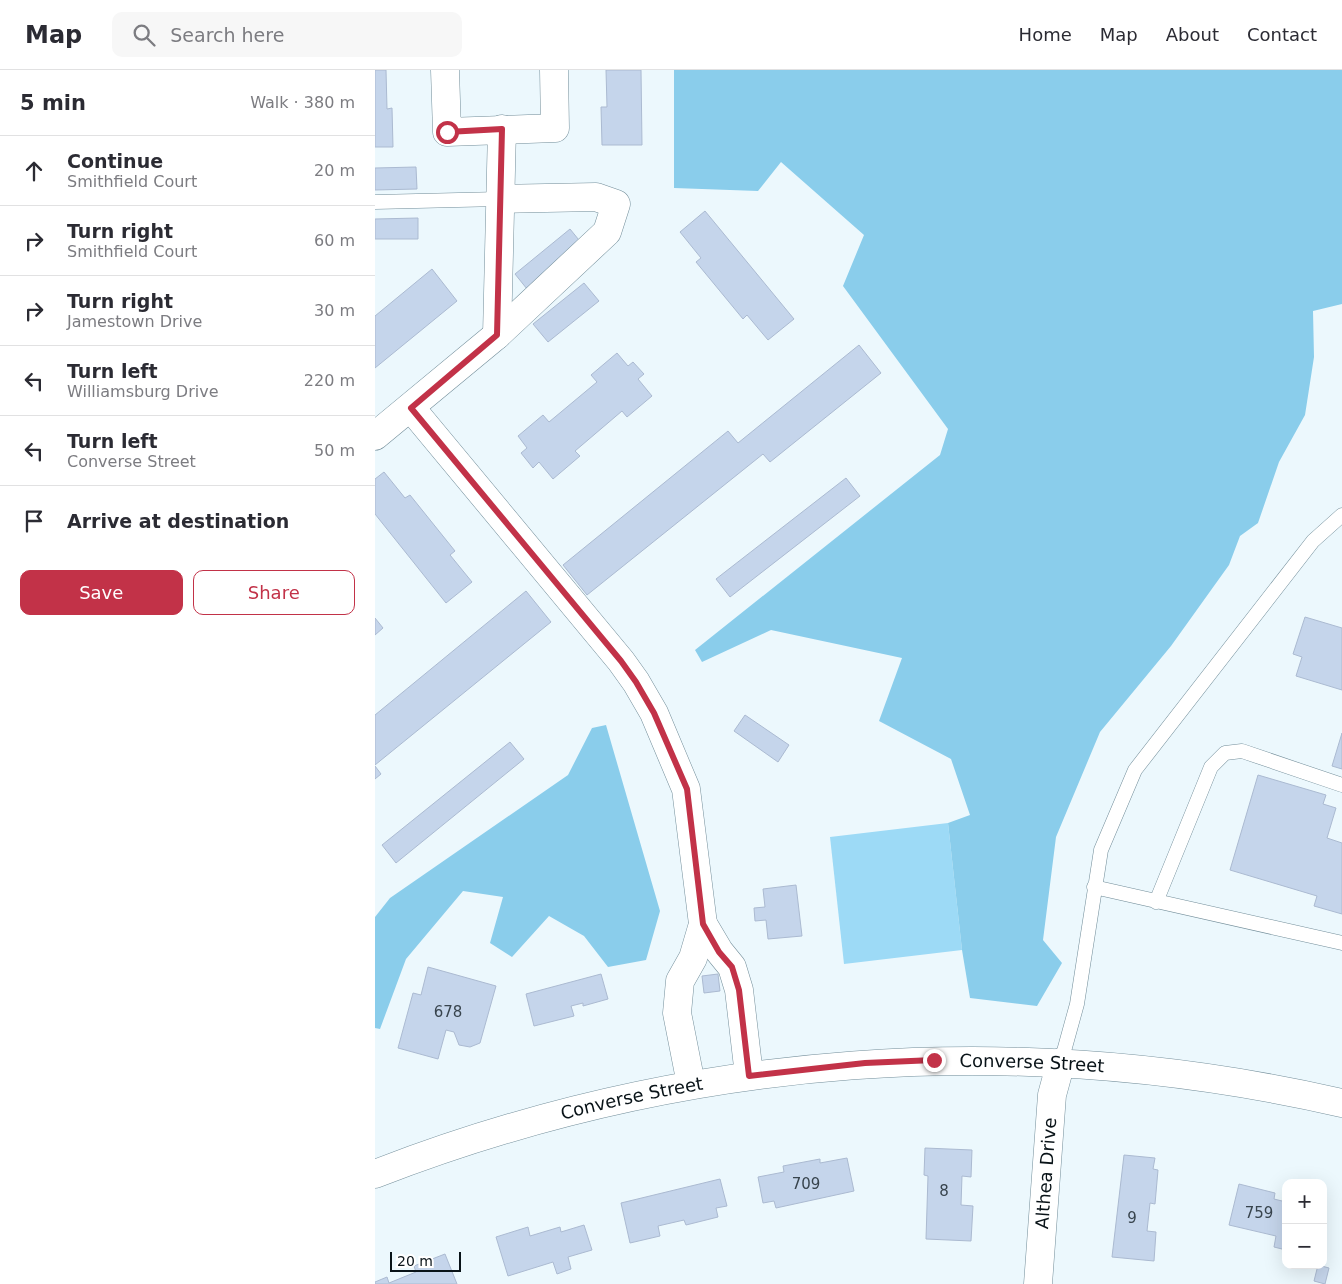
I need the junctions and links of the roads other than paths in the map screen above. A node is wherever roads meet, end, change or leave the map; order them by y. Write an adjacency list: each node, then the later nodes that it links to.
1 (445, 70): 3 (street)
2 (554, 70): 3 (street)
3 (502, 129): 4 (street)
4 (500, 199): 5 (lane); 6 (street); 6 (street)
5 (375, 202)
6 (497, 335): 7 (street)
7 (411, 408): 8 (street); 13 (street)
8 (375, 436)
9 (1342, 515): 11 (lane)
10 (1342, 785): 12 (lane)
11 (1094, 887): 12 (lane); 15 (lane)
12 (1155, 902): 14 (lane)
13 (703, 924): 16 (street); 17 (street)
14 (1342, 943)
15 (1061, 1062): 16 (street, Converse Street); 18 (street, Converse Street); 20 (street, Althea Drive)
16 (749, 1076): 17 (street, Converse Street)
17 (691, 1084): 19 (street, Converse Street)
18 (1342, 1103)
19 (375, 1174)
20 (1038, 1284)

